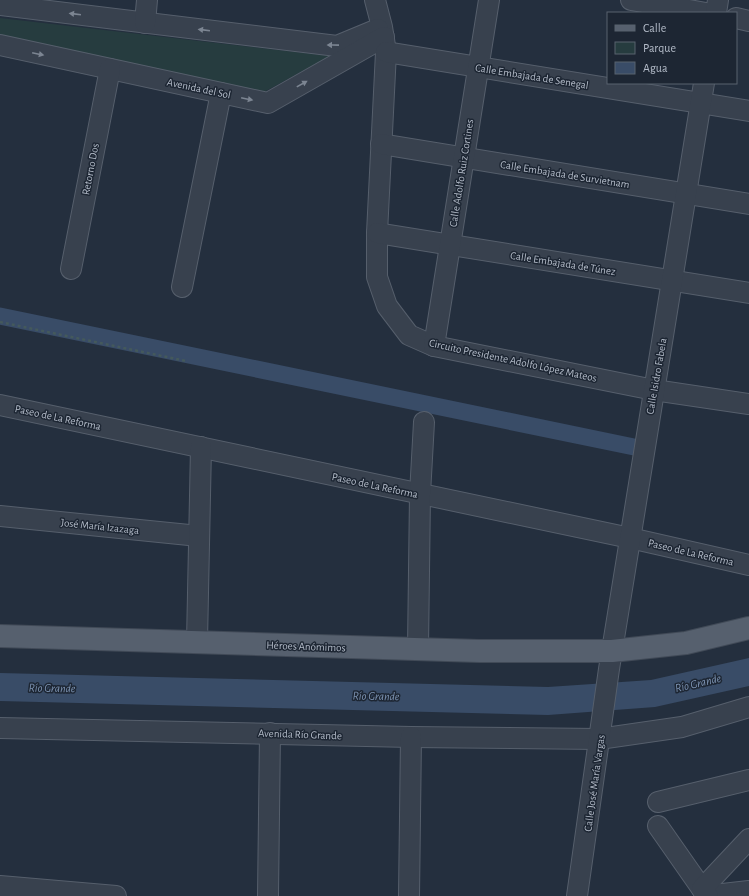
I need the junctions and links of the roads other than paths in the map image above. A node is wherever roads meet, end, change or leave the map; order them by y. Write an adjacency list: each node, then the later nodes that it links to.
1 (147, 0): 13 (street)
2 (375, 0): 14 (street, Circuito Presidente Adolfo López Mateos)
3 (387, 0): 14 (street, Circuito Presidente Adolfo López Mateos)
4 (489, 0): 16 (street, Calle Adolfo Ruiz Cortines)
5 (631, 0): 9 (street)
6 (718, 0): 10 (street)
7 (0, 5): 8 (street)
8 (37, 5): 13 (street, one-way to 8)
9 (700, 12)
10 (716, 12)
11 (737, 18): 12 (street)
12 (749, 21)
13 (145, 23): 14 (street, one-way to 13)
14 (383, 34): 16 (street, Calle Embajada de Senegal); 19 (street, Avenida del Sol, one-way to 14); 22 (street, Circuito Presidente Adolfo López Mateos)
15 (0, 45): 17 (street, Avenida del Sol, one-way to 17)
16 (478, 67): 20 (street, Calle Embajada de Senegal); 23 (street, Calle Adolfo Ruiz Cortines)
17 (110, 69): 19 (street, Avenida del Sol); 28 (street, Retorno Dos)
18 (704, 84): 20 (street, Calle Isidro Fabela)
19 (220, 93): 30 (street)
20 (701, 103): 21 (street, Calle Embajada de Senegal); 24 (street, Calle Isidro Fabela)
21 (749, 111)
22 (382, 144): 23 (street, Calle Embajada de Survietnam); 26 (street, Circuito Presidente Adolfo López Mateos)
23 (464, 157): 24 (street, Calle Embajada de Survietnam); 27 (street, Calle Adolfo Ruiz Cortines)
24 (686, 194): 25 (street, Calle Embajada de Survietnam); 29 (street, Calle Isidro Fabela)
25 (749, 204)
26 (377, 233): 27 (street, Calle Embajada de Túnez); 32 (street, Circuito Presidente Adolfo López Mateos)
27 (450, 245): 29 (street, Calle Embajada de Túnez); 32 (street, Calle Adolfo Ruiz Cortines)
28 (71, 269)
29 (672, 280): 31 (street, Calle Embajada de Túnez); 33 (street, Calle Isidro Fabela)
30 (182, 287)
31 (749, 293)
32 (434, 346): 33 (street, Circuito Presidente Adolfo López Mateos)
33 (654, 390): 34 (street, Circuito Presidente Adolfo López Mateos); 41 (street, Calle Isidro Fabela)
34 (749, 404)
35 (0, 405): 37 (street, Paseo de La Reforma)
36 (424, 422): 38 (street)
37 (201, 447): 38 (street, Paseo de La Reforma); 40 (street)
38 (420, 494): 41 (street, Paseo de La Reforma); 46 (street)
39 (0, 516): 40 (street, José María Izazaga)
40 (199, 536): 45 (street)
41 (630, 538): 42 (street, Paseo de La Reforma); 47 (street, Calle Isidro Fabela)
42 (749, 565)
43 (749, 628): 47 (main road, Héroes Anómimos)
44 (0, 636): 45 (main road, Héroes Anómimos)
45 (197, 642): 46 (main road, Héroes Anómimos)
46 (418, 650): 47 (main road, Héroes Anómimos)
47 (610, 660): 51 (street, Calle José María Vargas)
48 (749, 707): 51 (street, Avenida Río Grande)
49 (0, 728): 50 (street, Avenida Río Grande)
50 (270, 733): 52 (street, Avenida Río Grande); 62 (street)
51 (601, 733): 52 (street, Avenida Río Grande); 64 (street, Calle José María Vargas)
52 (411, 737): 63 (street)
53 (749, 780): 54 (street)
54 (658, 802)
55 (658, 826): 59 (street)
56 (749, 839): 59 (street)
57 (0, 886): 60 (street)
58 (749, 891): 59 (street)
59 (706, 894)
60 (111, 896): 61 (street)
61 (116, 896)
62 (268, 896)
63 (409, 896)
64 (577, 896)

